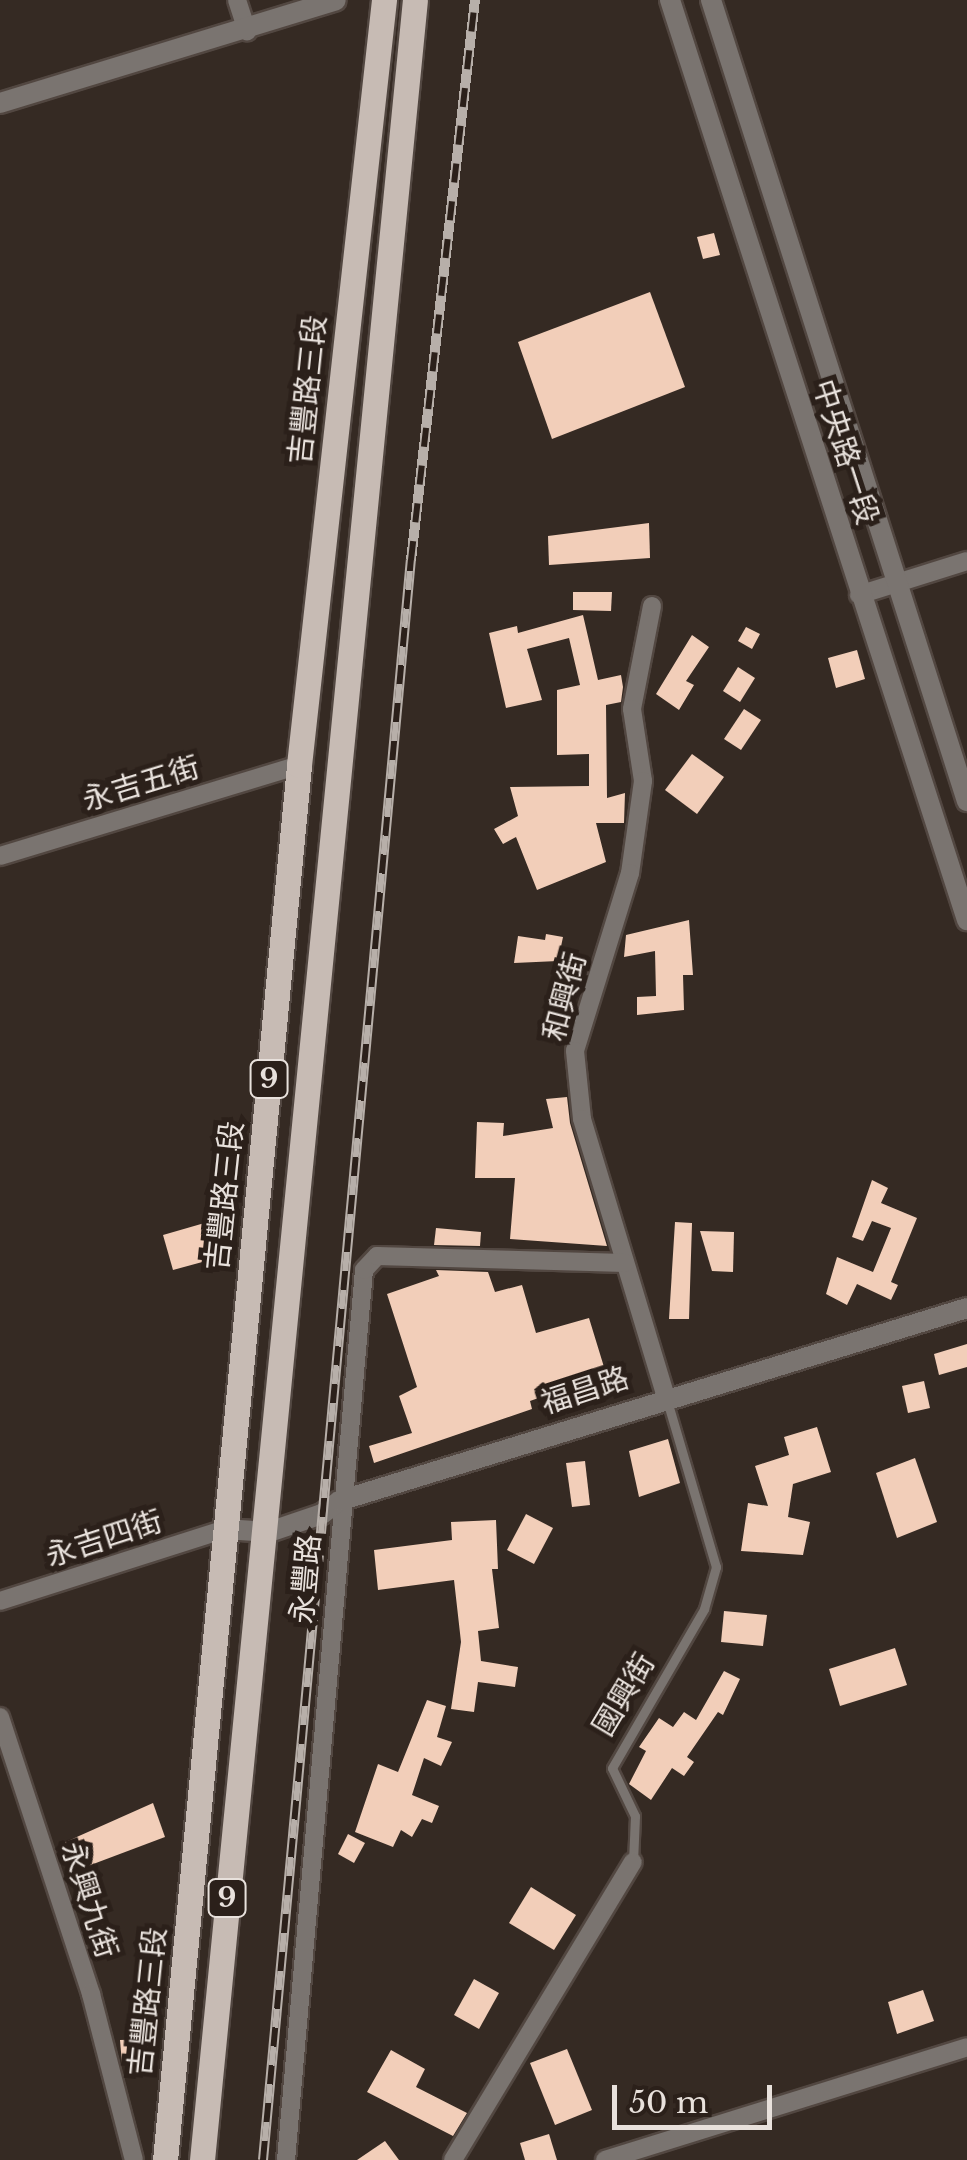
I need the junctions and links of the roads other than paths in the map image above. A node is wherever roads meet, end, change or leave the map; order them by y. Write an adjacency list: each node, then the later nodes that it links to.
1 (237, 0): 7 (street)
2 (336, 0): 7 (street)
3 (384, 0): 13 (main road, 吉豐路三段 / 9)
4 (415, 0): 22 (main road, 9)
5 (712, 0): 10 (street, 中央路一段)
6 (669, 2): 11 (street, 中央路一段)
7 (247, 30): 8 (street)
8 (0, 104)
9 (967, 561): 10 (street)
10 (894, 583): 11 (street); 14 (street, 中央路一段)
11 (859, 595): 16 (street, 中央路一段)
12 (652, 606): 17 (street, 和興街)
13 (299, 764): 15 (street, 永吉五街); 21 (main road, 吉豐路三段 / 9)
14 (967, 800)
15 (0, 856)
16 (967, 920)
17 (626, 1263): 19 (street, 和興街); 20 (street, 永豐路)
18 (967, 1308): 19 (street, 福昌路)
19 (666, 1397): 20 (street, 福昌路); 25 (lane, 國興街)
20 (340, 1501): 22 (street, 福昌路); 30 (street, 永豐路)
21 (225, 1529): 22 (street, 福昌路); 23 (street, 永吉四街); 28 (main road, 吉豐路三段 / 9)
22 (269, 1532): 29 (main road, 9)
23 (0, 1601)
24 (0, 1717): 27 (street, 永興九街)
25 (632, 1862): 31 (street, 國興街)
26 (967, 2047): 32 (street)
27 (134, 2160)
28 (166, 2160)
29 (202, 2160)
30 (286, 2160)
31 (454, 2160)
32 (605, 2160)

